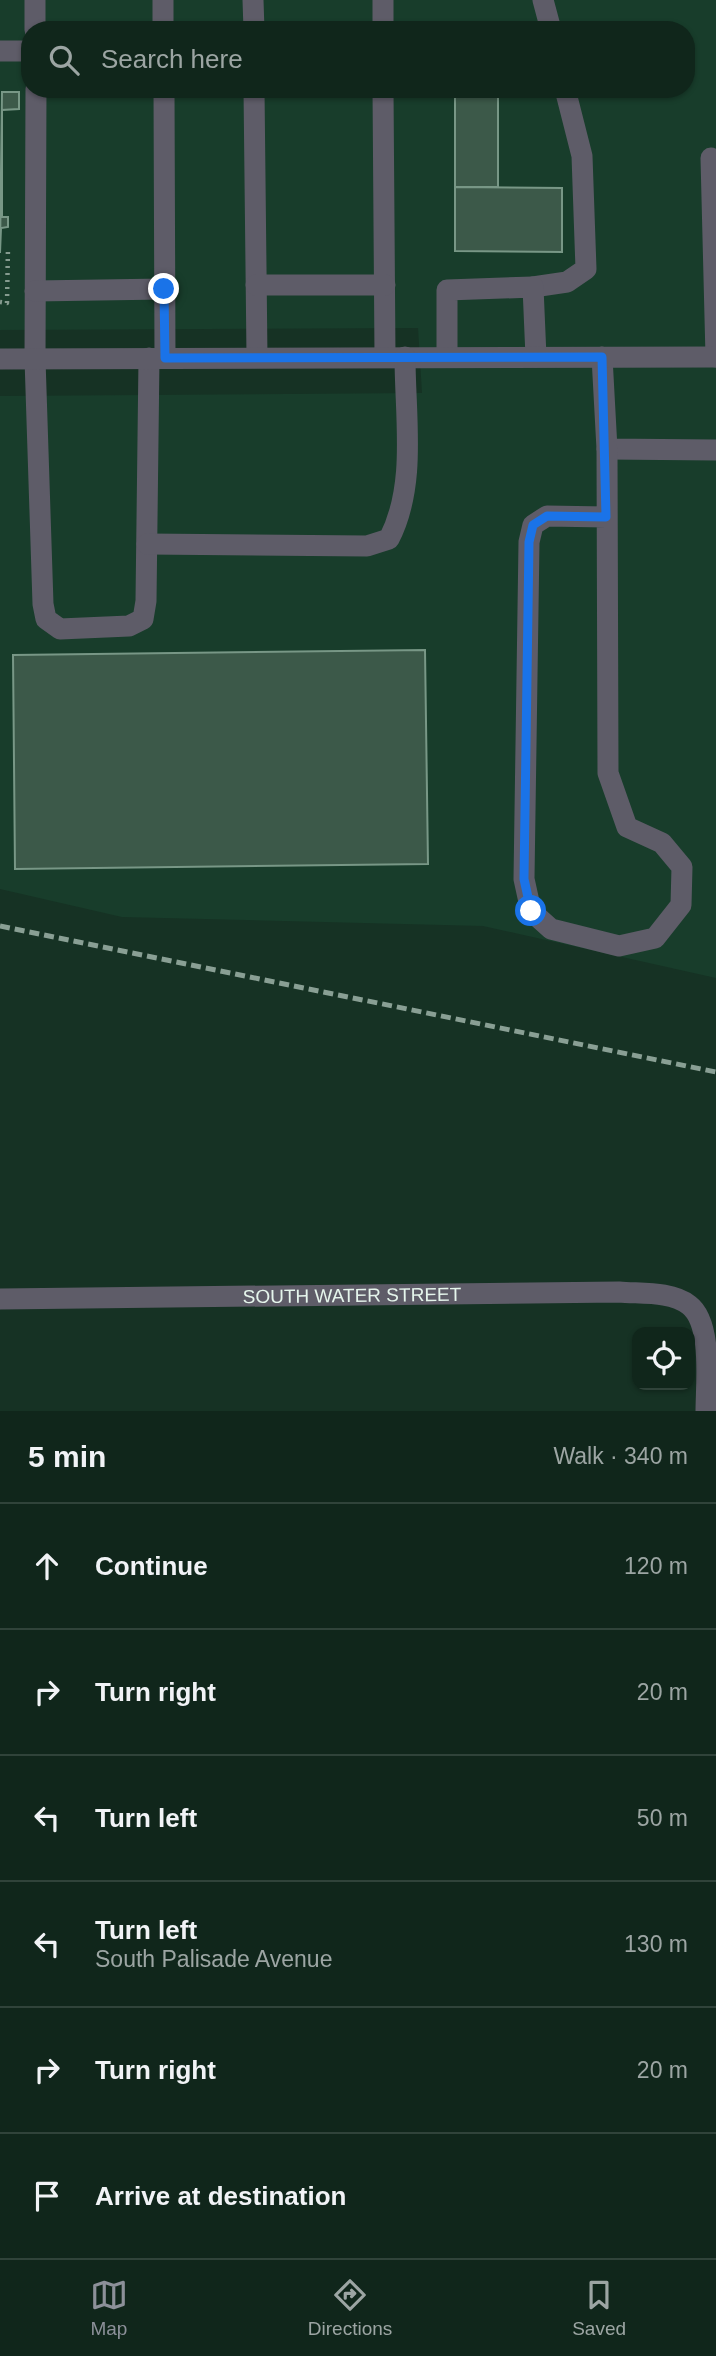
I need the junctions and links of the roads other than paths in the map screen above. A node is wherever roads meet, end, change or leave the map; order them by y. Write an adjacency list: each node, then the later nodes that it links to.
1 (35, 0): 6 (street)
2 (163, 0): 7 (street)
3 (253, 0): 8 (street)
4 (383, 0): 9 (street)
5 (543, 0): 10 (street)
6 (35, 21)
7 (163, 21)
8 (254, 21)
9 (383, 21)
10 (549, 21)
11 (0, 51): 12 (street)
12 (21, 51)
13 (36, 98): 23 (street)
14 (164, 98): 22 (street)
15 (254, 98): 19 (street)
16 (383, 98): 20 (street)
17 (567, 98): 21 (street)
18 (711, 158): 24 (street)
19 (256, 285): 20 (street); 29 (street)
20 (385, 285): 30 (street)
21 (533, 288): 26 (street); 31 (street)
22 (164, 289): 23 (street); 28 (street)
23 (35, 290): 33 (street)
24 (715, 300): 25 (street)
25 (716, 356): 27 (street)
26 (536, 357): 27 (street); 31 (street)
27 (602, 357): 34 (street)
28 (157, 358): 29 (street); 33 (street); 37 (street)
29 (257, 358): 30 (street)
30 (395, 358): 31 (street); 37 (street)
31 (447, 358)
32 (0, 359): 33 (street)
33 (35, 359): 37 (street)
34 (607, 449): 35 (street); 36 (street)
35 (716, 450)
36 (606, 517): 36 (street)
37 (147, 544)
38 (0, 1299): 39 (street, SOUTH WATER STREET)
39 (706, 1411)

